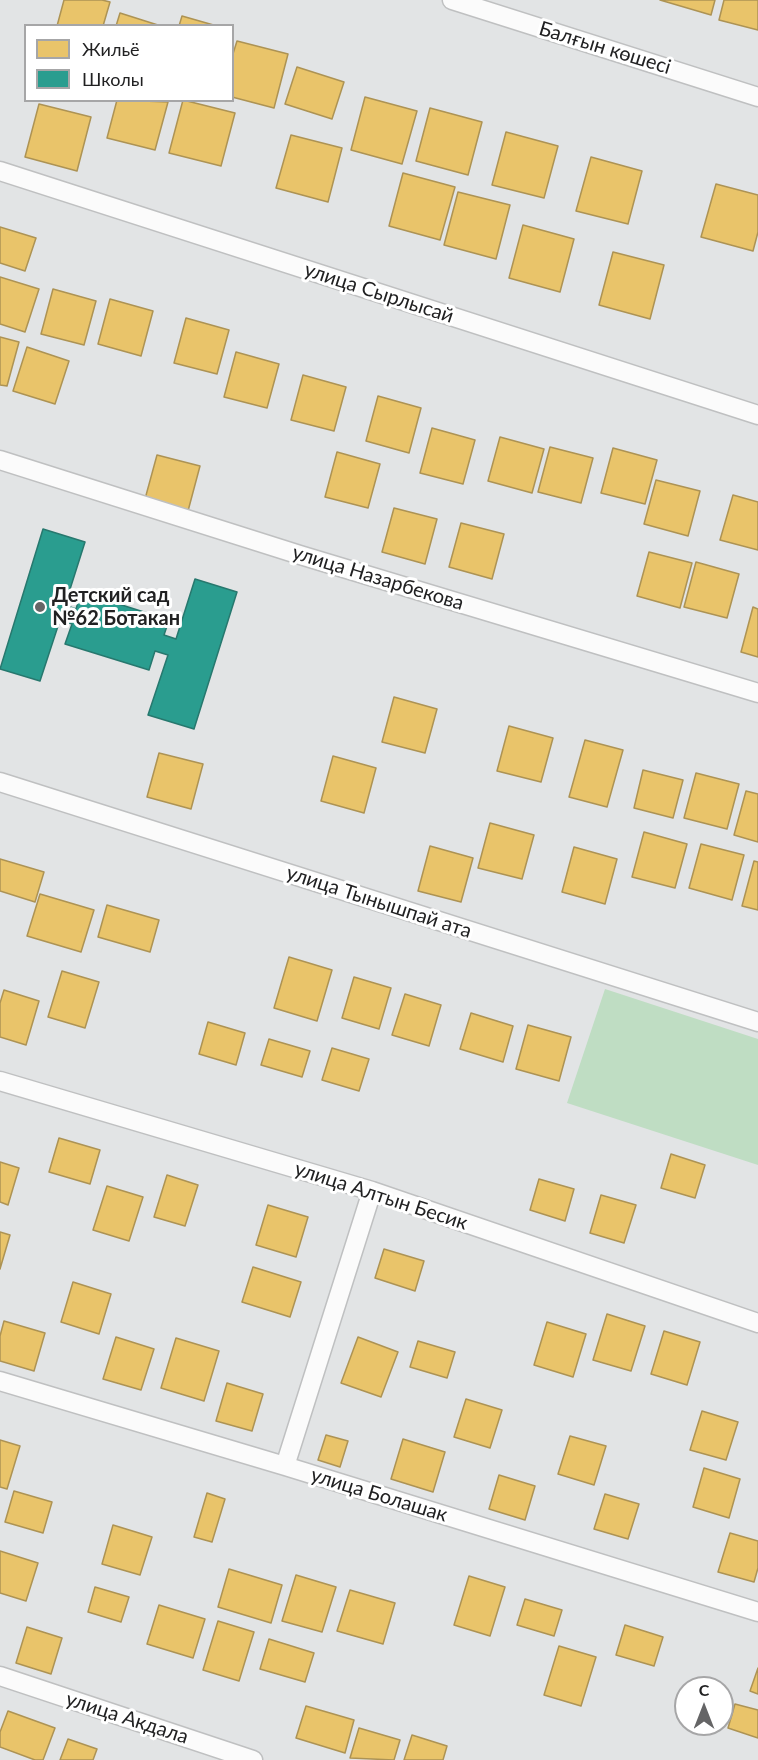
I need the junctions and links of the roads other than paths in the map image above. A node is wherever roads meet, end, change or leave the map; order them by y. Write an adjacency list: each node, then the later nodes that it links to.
1 (452, 0): 2 (street, Балғын көшесі)
2 (758, 97)
3 (0, 171): 4 (street, улица Сырлысай)
4 (758, 415)
5 (0, 459): 6 (street, улица Назарбекова)
6 (758, 693)
7 (0, 782): 8 (street, улица Тынышпай ата)
8 (758, 1022)
9 (0, 1081): 10 (street, улица Алтын Бесик)
10 (372, 1191): 11 (street, улица Алтын Бесик); 13 (street)
11 (758, 1323)
12 (0, 1381): 13 (street, улица Болашак)
13 (285, 1466): 14 (street, улица Болашак)
14 (758, 1612)
15 (0, 1676): 16 (street, улица Акдала)
16 (253, 1760)

